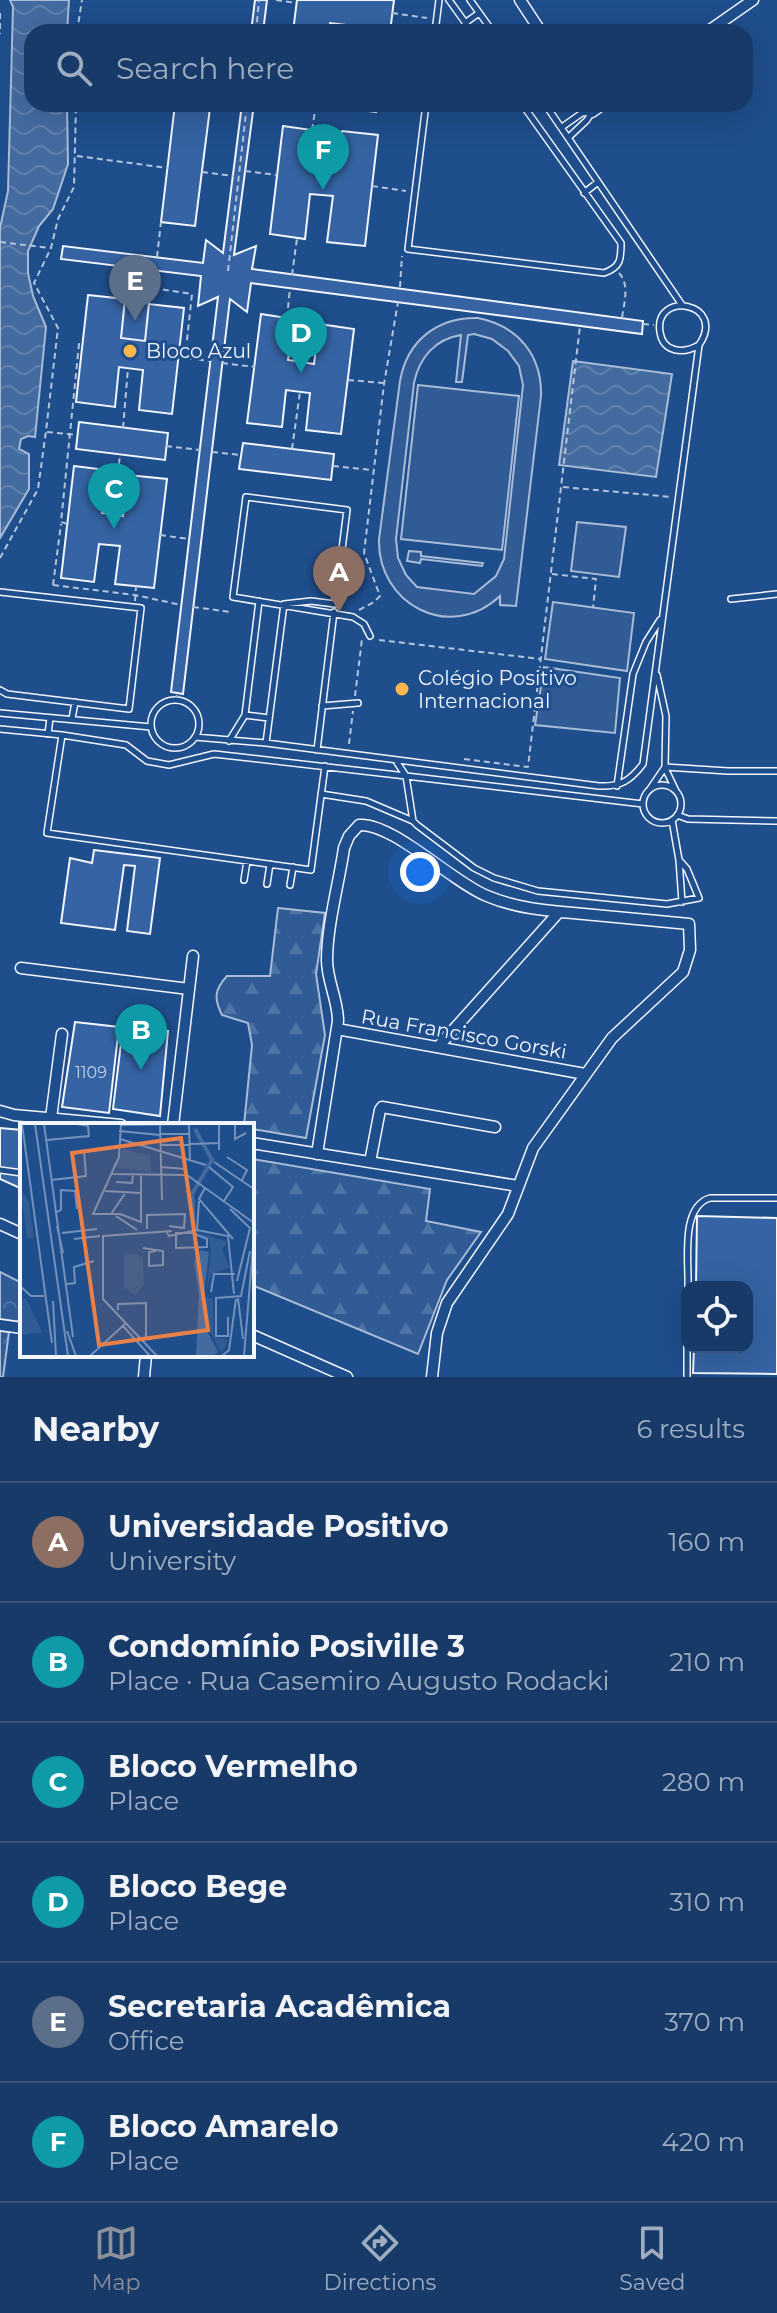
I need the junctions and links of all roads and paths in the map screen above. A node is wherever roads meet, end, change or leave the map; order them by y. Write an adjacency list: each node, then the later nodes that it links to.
1 (82, 0): 15 (path)
2 (259, 0): 16 (path)
3 (276, 0): 9 (path)
4 (439, 0): 13 (lane)
5 (449, 0): 14 (lane)
6 (470, 0): 12 (lane)
7 (520, 0): 19 (street)
8 (753, 0): 20 (street)
9 (296, 3)
10 (0, 13): 21 (path)
11 (392, 13): 13 (path)
12 (479, 13): 14 (lane); 18 (lane)
13 (436, 19): 17 (lane)
14 (465, 23)
15 (78, 24)
16 (257, 24)
17 (436, 24)
18 (487, 24)
19 (536, 24)
20 (718, 24)
21 (0, 34)
22 (76, 112): 33 (path)
23 (246, 112): 50 (path)
24 (315, 112): 31 (path)
25 (425, 112): 48 (lane)
26 (528, 112): 42 (lane)
27 (551, 112): 30 (lane)
28 (583, 112): 30 (lane)
29 (588, 112): 32 (lane)
30 (562, 127): 32 (lane)
31 (312, 130)
32 (569, 137): 39 (lane)
33 (76, 156): 34 (path); 46 (path)
34 (168, 168)
35 (245, 171): 37 (path)
36 (202, 172): 38 (path)
37 (277, 175)
38 (233, 176)
39 (598, 182): 42 (lane); 56 (lane)
40 (372, 186): 41 (path)
41 (407, 191)
42 (584, 193): 48 (lane)
43 (161, 222): 47 (path)
44 (297, 238): 51 (path)
45 (0, 242): 46 (path)
46 (51, 248): 74 (path)
47 (157, 257)
48 (615, 269): 58 (path)
49 (155, 271): 52 (path)
50 (228, 271)
51 (292, 275)
52 (153, 288): 54 (path); 65 (path)
53 (290, 288): 57 (path)
54 (140, 292)
55 (398, 302): 71 (path)
56 (682, 305): 61 (lane); 63 (lane)
57 (287, 318)
58 (622, 318)
59 (643, 324): 61 (path)
60 (580, 326): 85 (path)
61 (659, 326): 63 (lane)
62 (82, 345): 75 (path)
63 (699, 345): 86 (lane)
64 (178, 357): 65 (path)
65 (185, 358): 66 (path)
66 (210, 361)
67 (222, 363): 68 (path)
68 (255, 367)
69 (128, 368): 73 (path)
70 (348, 380): 71 (path)
71 (384, 384): 84 (path)
72 (300, 392): 78 (path)
73 (123, 428)
74 (46, 431): 75 (path); 92 (path)
75 (70, 434): 76 (path); 88 (path)
76 (77, 435)
77 (166, 446): 79 (path)
78 (292, 449)
79 (200, 450)
80 (212, 452): 82 (path)
81 (120, 455): 87 (path)
82 (241, 455)
83 (333, 466): 84 (path)
84 (373, 471): 107 (path)
85 (562, 487): 86 (path); 93 (path)
86 (677, 497): 108 (lane)
87 (113, 514)
88 (61, 522): 89 (path); 97 (path)
89 (67, 524)
90 (160, 535): 91 (path)
91 (189, 539)
92 (0, 558)
93 (551, 574): 104 (path); 110 (path)
94 (136, 586): 97 (path)
95 (0, 592): 103 (lane)
96 (777, 594): 98 (lane)
97 (135, 595): 101 (path); 103 (path)
98 (731, 599)
99 (259, 601): 100 (lane); 100 (lane); 119 (lane)
100 (284, 604): 106 (lane); 121 (lane)
101 (181, 605)
102 (193, 607): 105 (path)
103 (134, 608): 115 (lane)
104 (593, 608)
105 (231, 612)
106 (334, 612): 107 (lane); 117 (lane)
107 (353, 617): 109 (lane)
108 (662, 617): 111 (lane); 140 (lane)
109 (370, 636)
110 (541, 659): 116 (path); 134 (path)
111 (656, 670): 137 (lane); 140 (lane)
112 (0, 690): 115 (lane)
113 (177, 693): 114 (path)
114 (176, 701): 123 (lane); 127 (lane)
115 (75, 702): 122 (lane)
116 (356, 704): 117 (lane); 131 (path)
117 (322, 706): 132 (lane)
118 (0, 713): 120 (lane)
119 (245, 715): 121 (lane); 128 (lane)
120 (50, 718): 122 (lane); 125 (lane)
121 (269, 718): 130 (lane)
122 (72, 719): 123 (lane)
123 (151, 727): 127 (lane)
124 (0, 729): 125 (lane)
125 (48, 734): 126 (lane)
126 (62, 735): 133 (lane); 149 (lane)
127 (195, 737): 128 (lane)
128 (229, 741): 129 (lane)
129 (238, 742): 130 (lane); 133 (lane)
130 (266, 743): 132 (lane)
131 (349, 746)
132 (317, 750): 135 (lane)
133 (237, 757): 136 (lane)
134 (453, 758)
135 (396, 760): 139 (lane); 140 (lane)
136 (325, 766): 139 (lane); 143 (lane)
137 (665, 767): 138 (lane); 141 (lane); 142 (lane)
138 (777, 771)
139 (406, 776): 144 (lane); 146 (lane)
140 (617, 787)
141 (650, 789): 142 (lane); 144 (lane)
142 (676, 791): 145 (lane)
143 (321, 794): 146 (lane); 151 (lane)
144 (643, 804): 145 (lane)
145 (674, 817): 147 (lane); 148 (lane)
146 (413, 821): 155 (lane)
147 (777, 821)
148 (679, 860): 155 (lane); 155 (lane)
149 (247, 861): 150 (lane); 152 (lane)
150 (270, 864): 151 (lane); 153 (lane)
151 (293, 867): 154 (lane)
152 (244, 880)
153 (267, 884)
154 (290, 885)
155 (682, 902)
156 (559, 912): 160 (street); 162 (street); 163 (street)
157 (193, 956): 159 (street)
158 (21, 968): 159 (street)
159 (189, 989): 167 (street)
160 (337, 1029): 162 (street, Rua Francisco Gorski); 170 (street)
161 (62, 1034): 165 (street)
162 (438, 1047): 163 (street, Rua Francisco Gorski)
163 (585, 1074): 174 (street)
164 (0, 1111): 165 (street)
165 (51, 1118): 166 (street)
166 (101, 1123)
167 (173, 1123)
168 (495, 1127): 171 (street)
169 (254, 1143): 170 (street)
170 (317, 1154): 171 (street)
171 (370, 1162): 174 (street)
172 (0, 1170): 173 (lane)
173 (20, 1173)
174 (518, 1186): 186 (street)
175 (777, 1198): 178 (lane)
176 (0, 1224): 177 (street)
177 (20, 1233)
178 (688, 1281)
179 (0, 1325): 180 (street)
180 (20, 1328)
181 (254, 1336): 185 (street)
182 (687, 1353): 187 (lane)
183 (146, 1357): 184 (street)
184 (144, 1377)
185 (347, 1377)
186 (432, 1377)
187 (687, 1377)

